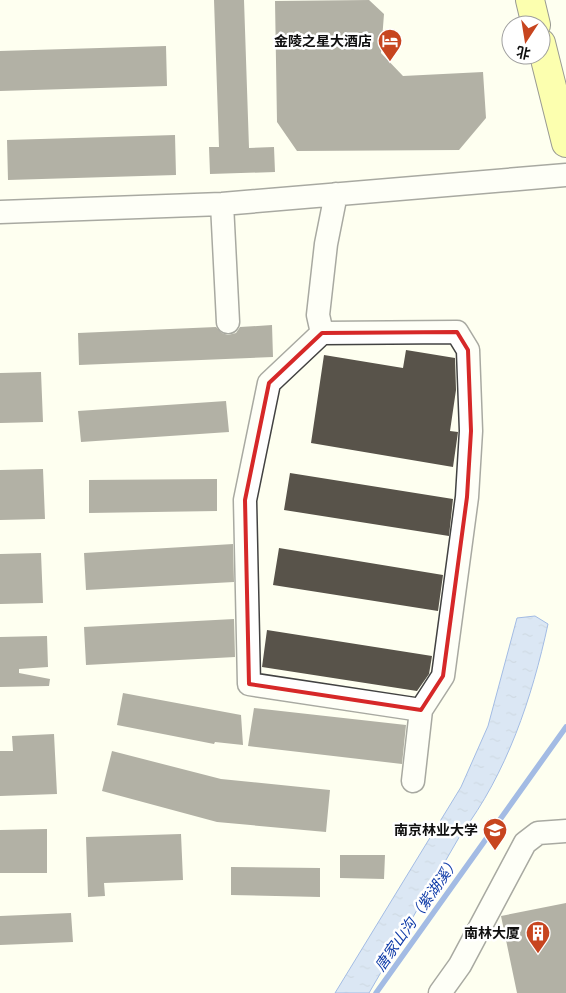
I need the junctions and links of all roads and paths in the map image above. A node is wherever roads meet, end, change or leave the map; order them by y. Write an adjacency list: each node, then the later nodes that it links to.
1 (530, 0): 2 (main road)
2 (534, 15)
3 (547, 65): 4 (main road)
4 (566, 142)
5 (566, 175): 6 (street)
6 (336, 194): 7 (street); 10 (street)
7 (222, 204): 8 (street); 9 (street)
8 (0, 212)
9 (228, 322)
10 (322, 334): 11 (street); 11 (street)
11 (421, 710): 12 (street)
12 (414, 780)
13 (566, 831): 14 (street)
14 (440, 993)

